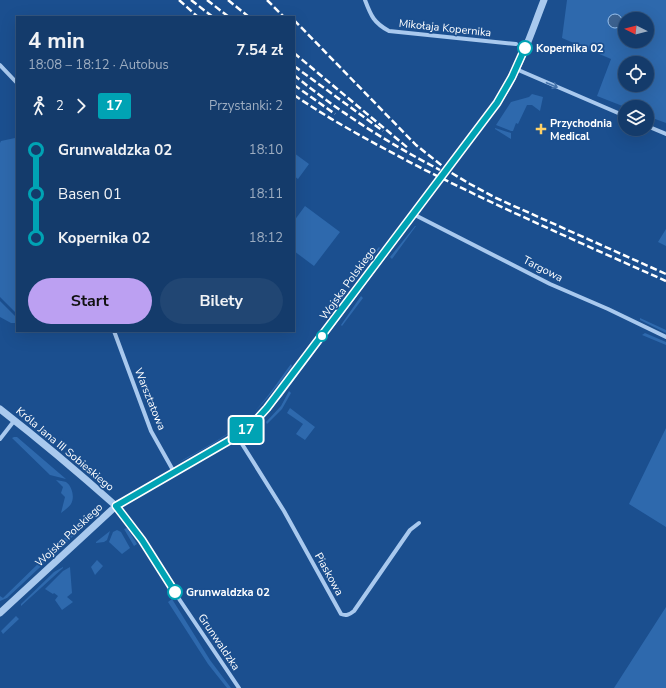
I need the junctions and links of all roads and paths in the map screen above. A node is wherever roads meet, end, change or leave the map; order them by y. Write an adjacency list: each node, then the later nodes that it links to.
1 (365, 0): 3 (street, Mikołaja Kopernika)
2 (544, 0): 5 (street, Wojska Polskiego)
3 (516, 44)
4 (0, 65): 6 (street)
5 (516, 69): 7 (street, one-way to 7); 10 (street, Wojska Polskiego, bridge)
6 (16, 82)
7 (618, 113)
8 (654, 129): 9 (street)
9 (666, 134)
10 (413, 214): 12 (street, Targowa); 15 (street, Wojska Polskiego)
11 (114, 332): 17 (street, Warsztatowa)
12 (666, 337)
13 (0, 409): 14 (street, Króla Jana III Sobieskiego)
14 (14, 420): 16 (street); 18 (street, Króla Jana III Sobieskiego)
15 (237, 436): 17 (street, Wojska Polskiego); 19 (street, Piaskowa)
16 (0, 439)
17 (174, 472): 18 (street, Wojska Polskiego)
18 (116, 506): 20 (street, Wojska Polskiego); 21 (street, Grunwaldzka)
19 (419, 523)
20 (0, 613)
21 (239, 688)

